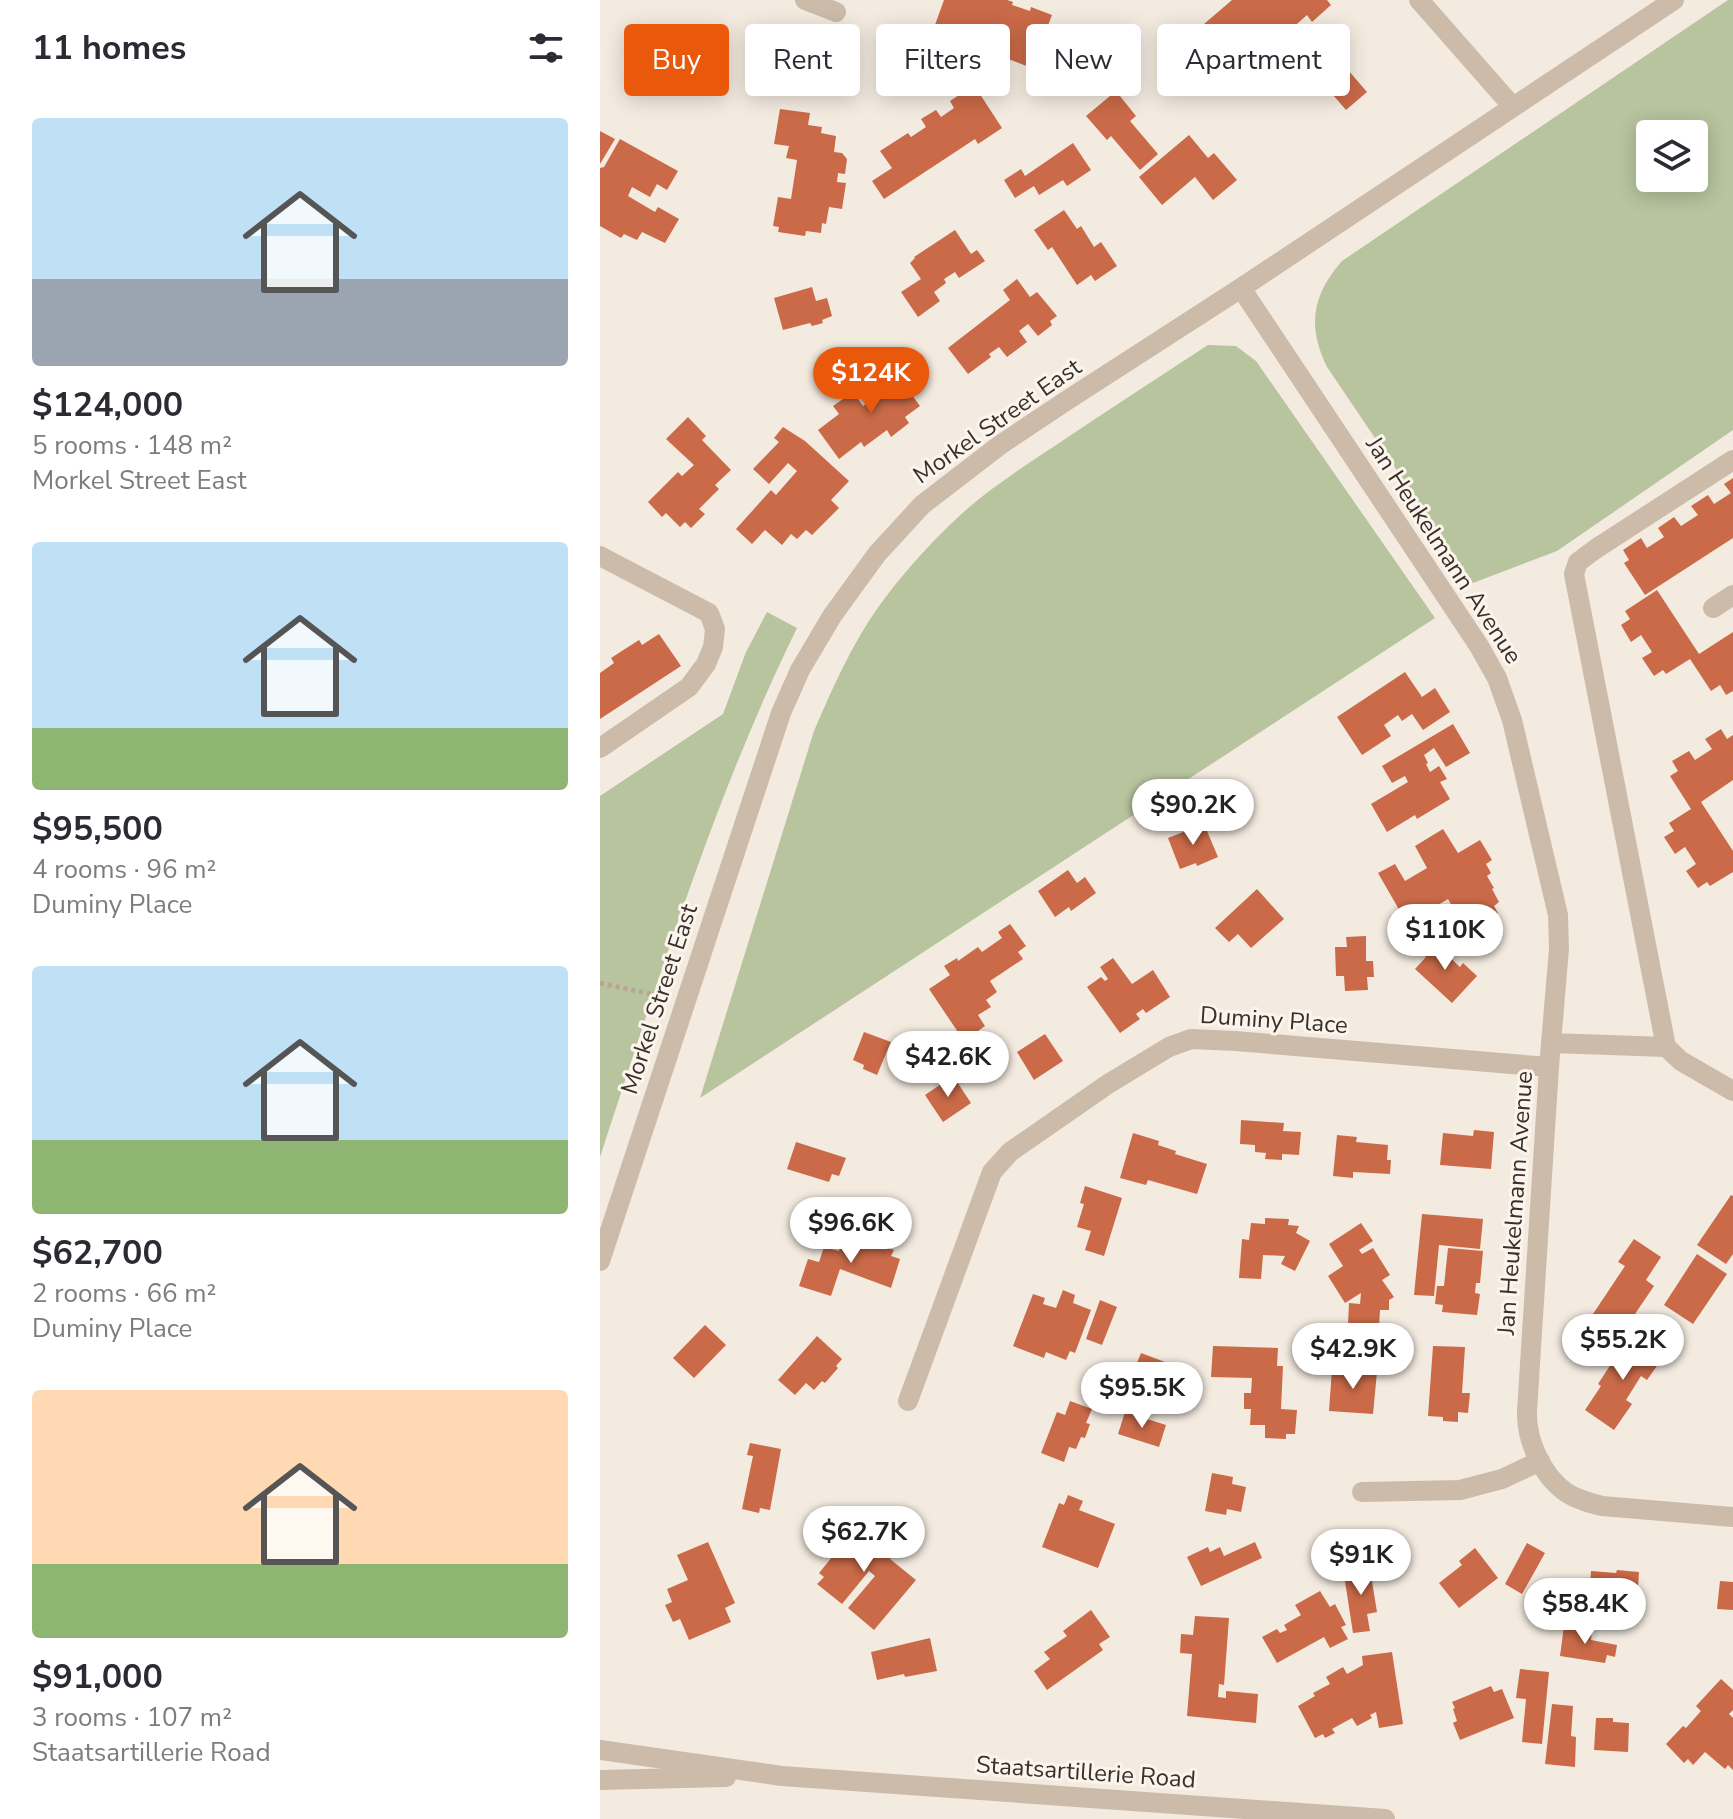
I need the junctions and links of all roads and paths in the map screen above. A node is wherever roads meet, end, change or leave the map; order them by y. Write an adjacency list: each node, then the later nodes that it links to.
1 (805, 0): 4 (street)
2 (1419, 0): 5 (street)
3 (1674, 0): 5 (street, Morkel Street East)
4 (836, 12)
5 (1513, 107): 6 (street, Morkel Street East)
6 (1241, 288): 13 (street, Morkel Street East); 14 (street, Jan Heukelmann Avenue)
7 (1733, 460): 15 (street)
8 (600, 556): 11 (street)
9 (1733, 595): 10 (street)
10 (1713, 608)
11 (600, 748)
12 (600, 983): 13 (path)
13 (685, 1002): 18 (street, Morkel Street East)
14 (1551, 1043): 15 (street); 16 (street, Jan Heukelmann Avenue)
15 (1666, 1047): 17 (street)
16 (1549, 1067): 19 (street, Duminy Place); 20 (street, Jan Heukelmann Avenue)
17 (1733, 1091)
18 (600, 1261)
19 (908, 1401)
20 (1540, 1461): 21 (street); 22 (street, Jan Heukelmann Avenue)
21 (1362, 1492)
22 (1733, 1517)
23 (600, 1750): 24 (street, Staatsartillerie Road)
24 (782, 1776): 25 (street, Staatsartillerie Road); 26 (street, Staatsartillerie Road)
25 (600, 1780)
26 (1385, 1819)

